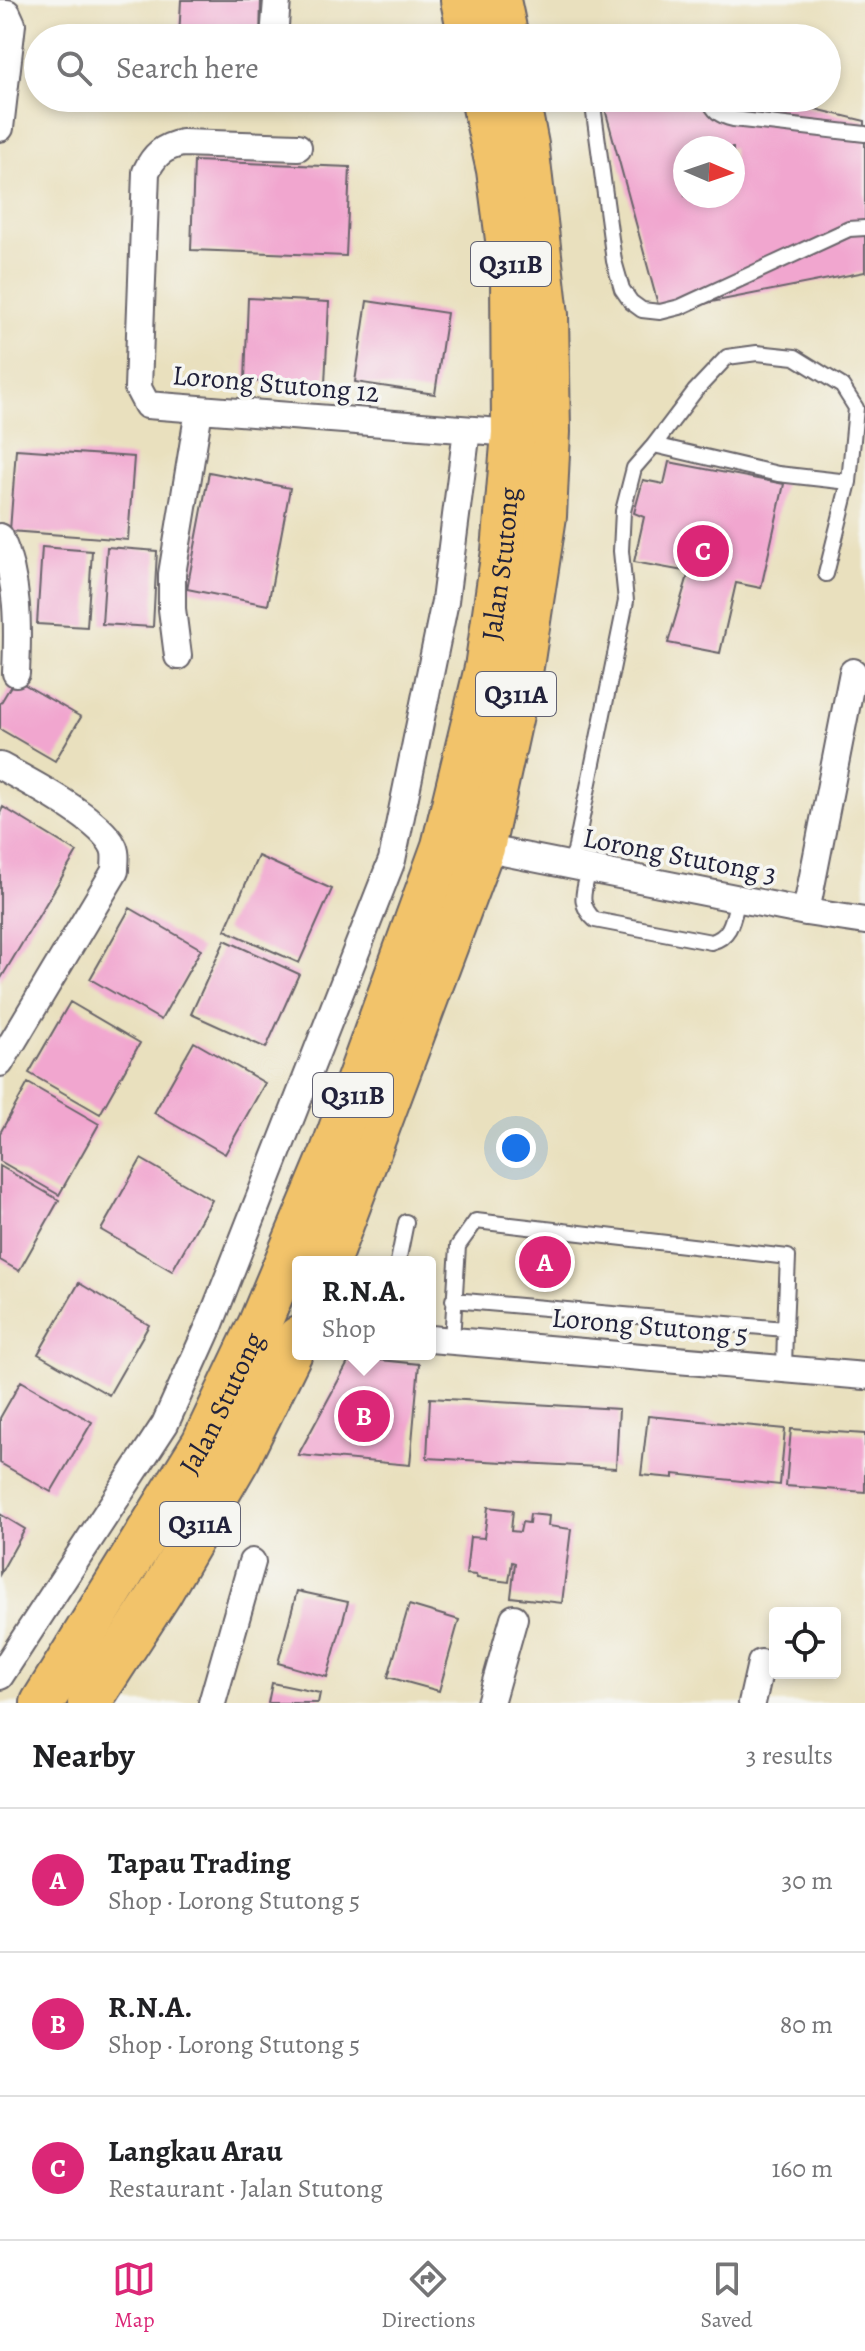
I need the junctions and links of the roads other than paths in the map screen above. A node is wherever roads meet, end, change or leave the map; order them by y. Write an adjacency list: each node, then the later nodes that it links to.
1 (277, 0): 5 (street)
2 (462, 0): 6 (main road)
3 (499, 0): 7 (main road)
4 (0, 13): 12 (street)
5 (275, 24)
6 (467, 24)
7 (504, 24)
8 (485, 112): 19 (main road, Jalan Stutong / Q311B)
9 (521, 112): 16 (main road, Jalan Stutong / Q311A)
10 (594, 112): 15 (lane)
11 (716, 112): 13 (lane)
12 (0, 128)
13 (865, 134)
14 (298, 147): 17 (street, Lorong Stutong 12)
15 (865, 228)
16 (538, 238): 19 (main road); 28 (main road, Jalan Stutong / Q311A)
17 (199, 410): 18 (street, Lorong Stutong 12); 24 (street)
18 (467, 430): 19 (street, Lorong Stutong 12); 46 (street)
19 (513, 433): 47 (main road, Jalan Stutong / Q311B)
20 (654, 445): 21 (lane); 21 (lane); 29 (lane)
21 (849, 482): 23 (lane)
22 (0, 537): 26 (street)
23 (826, 574)
24 (178, 656)
25 (853, 672): 31 (street)
26 (16, 673)
27 (0, 766): 33 (street)
28 (483, 848): 29 (street, Lorong Stutong 3); 35 (main road, Jalan Stutong / Q311A)
29 (580, 868): 30 (street, Lorong Stutong 3); 30 (lane)
30 (738, 899): 31 (street, Lorong Stutong 3)
31 (806, 912): 32 (street, Lorong Stutong 3)
32 (865, 921)
33 (0, 1063)
34 (406, 1222): 36 (lane)
35 (330, 1256)
36 (399, 1256)
37 (453, 1300): 38 (lane); 38 (lane); 39 (lane)
38 (785, 1329): 41 (lane)
39 (441, 1340): 41 (street, Lorong Stutong 5)
40 (292, 1350): 48 (main road, Jalan Stutong / Q311A)
41 (784, 1369): 42 (street, Lorong Stutong 5)
42 (865, 1376)
43 (252, 1562): 49 (street)
44 (514, 1618): 50 (street)
45 (761, 1663): 51 (street)
46 (0, 1676)
47 (42, 1703)
48 (89, 1703)
49 (212, 1703)
50 (490, 1703)
51 (752, 1703)

